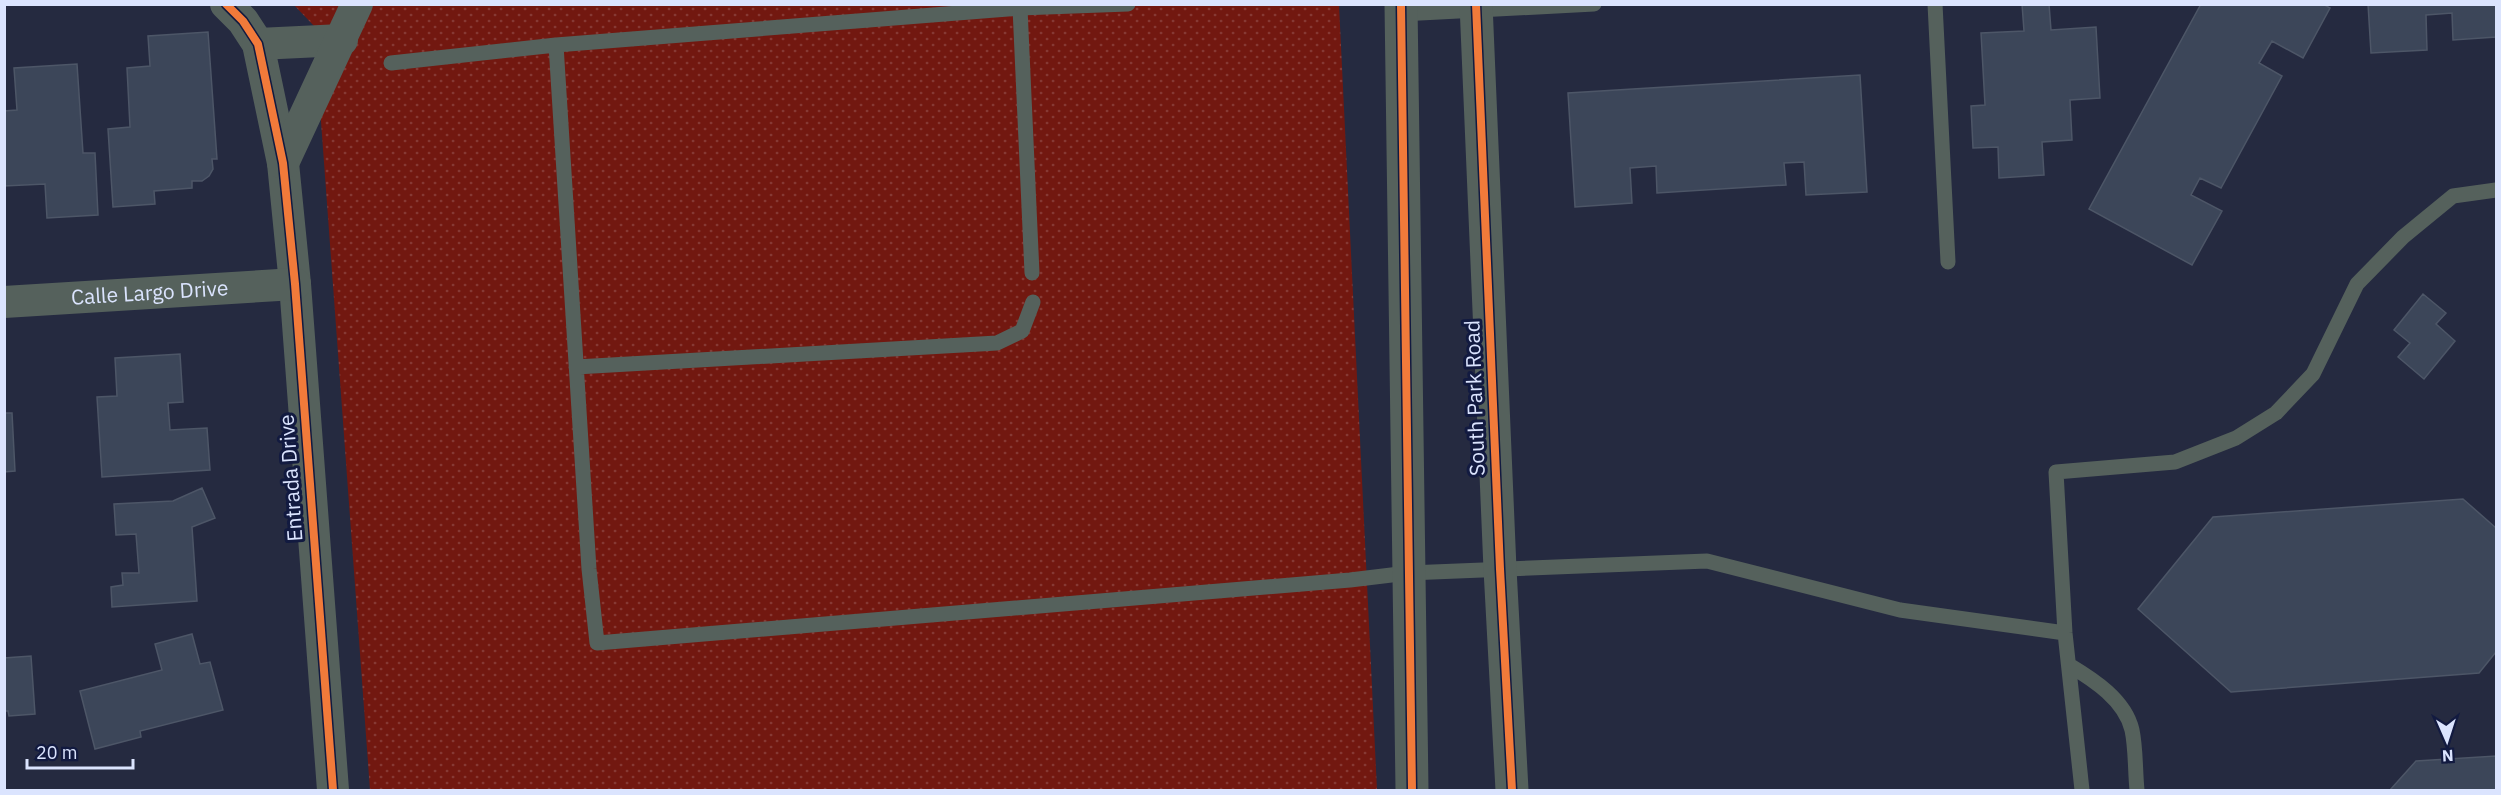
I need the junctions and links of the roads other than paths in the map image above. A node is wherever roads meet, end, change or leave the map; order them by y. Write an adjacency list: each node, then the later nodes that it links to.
1 (226, 4): 10 (street)
2 (357, 4): 9 (street)
3 (1128, 4): 7 (lane)
4 (1594, 4): 6 (lane)
5 (1935, 4): 15 (lane)
6 (1476, 7): 8 (lane); 21 (street, South Park Road)
7 (1020, 8): 11 (lane); 16 (lane)
8 (1401, 9): 22 (street)
9 (342, 40): 10 (street); 13 (street)
10 (258, 44): 13 (street, Entrada Drive)
11 (556, 45): 12 (lane); 20 (lane)
12 (391, 63)
13 (283, 163): 17 (street, Entrada Drive)
14 (2496, 190): 23 (lane)
15 (1948, 262)
16 (1032, 273)
17 (295, 284): 18 (street, Calle Largo Drive); 25 (street, Entrada Drive)
18 (4, 302)
19 (1033, 302): 20 (lane)
20 (576, 367): 22 (lane)
21 (1500, 569): 22 (lane); 23 (lane); 27 (street, South Park Road)
22 (1408, 573): 26 (street)
23 (2065, 633): 24 (lane)
24 (2069, 664): 28 (lane); 29 (lane)
25 (333, 790)
26 (1412, 790)
27 (1512, 790)
28 (2082, 790)
29 (2137, 790)

